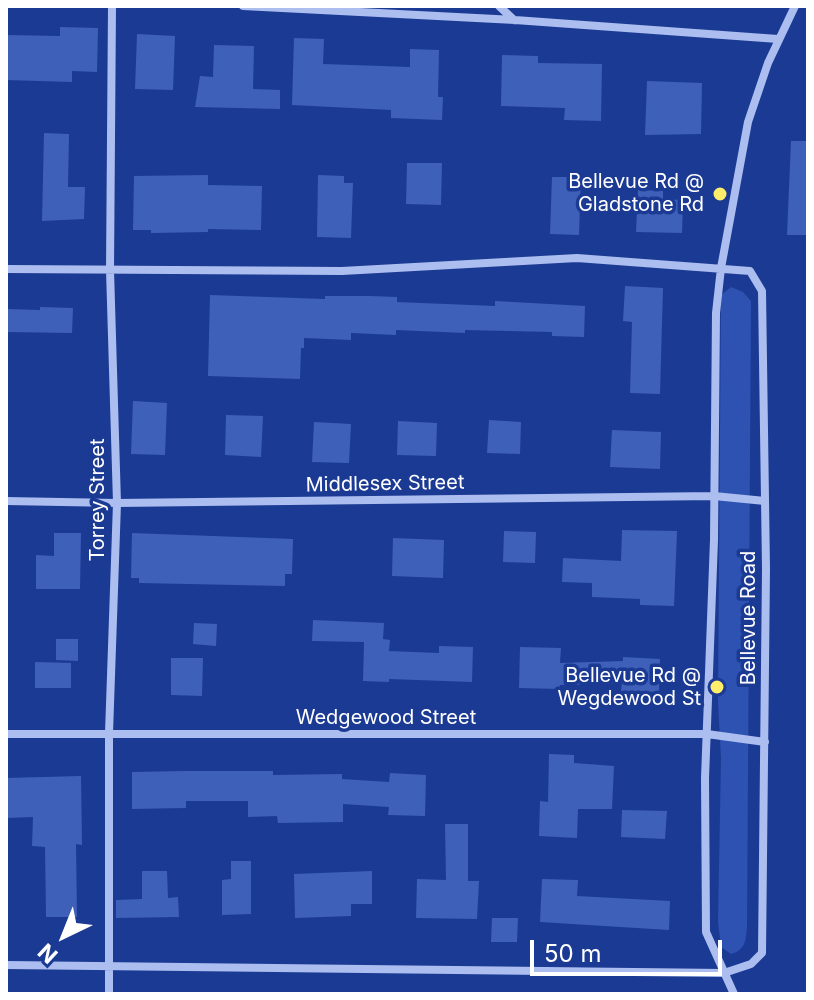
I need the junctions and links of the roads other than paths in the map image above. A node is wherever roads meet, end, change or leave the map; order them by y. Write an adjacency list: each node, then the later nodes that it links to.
1 (112, 6): 9 (street, Torrey Street)
2 (243, 6): 5 (street)
3 (499, 6): 5 (street)
4 (795, 6): 6 (street, Bellevue Road)
5 (515, 20): 6 (street)
6 (778, 39): 7 (street, Bellevue Road)
7 (721, 268): 9 (street); 10 (street, Bellevue Road); 12 (street, Bellevue Road)
8 (6, 269): 9 (street)
9 (110, 270): 13 (street, Torrey Street)
10 (714, 496): 12 (street, Middlesex Street); 13 (street, Middlesex Street); 16 (street, Bellevue Road)
11 (6, 501): 13 (street, Middlesex Street)
12 (765, 501): 17 (street, Bellevue Road)
13 (117, 503): 14 (street, Torrey Street)
14 (109, 733): 15 (street, Wedgewood Street); 16 (street, Wedgewood Street); 19 (street, Torrey Street)
15 (6, 734)
16 (707, 734): 17 (street, Wedgewood Street); 20 (street, Bellevue Road)
17 (765, 742): 20 (street, Bellevue Road)
18 (6, 965): 19 (street)
19 (110, 967): 20 (street); 21 (street, Torrey Street)
20 (724, 973): 22 (street, Bellevue Road)
21 (109, 994)
22 (734, 994)

